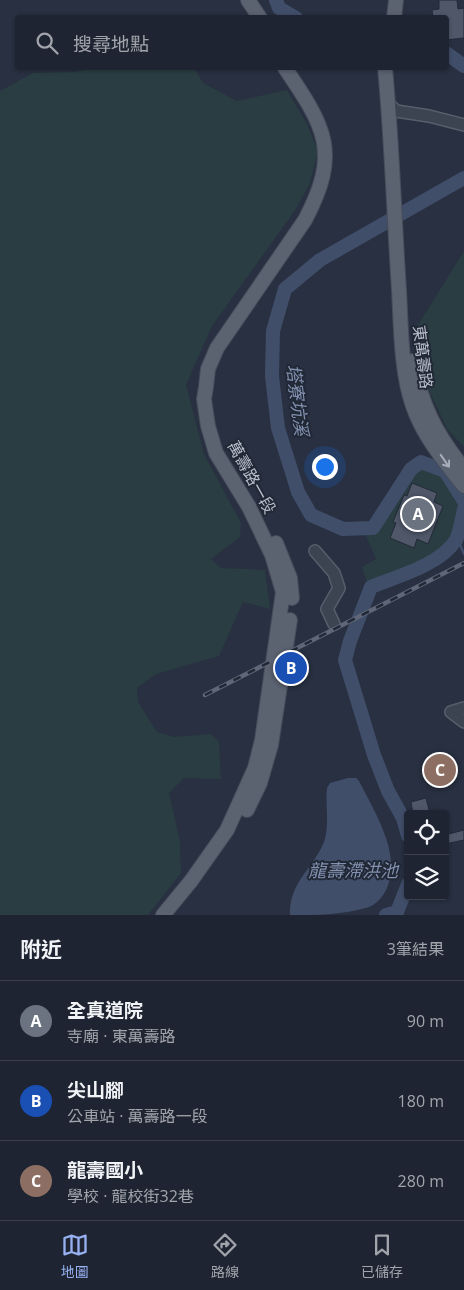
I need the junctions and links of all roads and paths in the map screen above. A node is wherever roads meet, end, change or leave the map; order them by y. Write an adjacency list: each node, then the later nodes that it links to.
1 (239, 0): 5 (main road)
2 (248, 0): 6 (main road)
3 (387, 0): 7 (main road)
4 (396, 0): 8 (main road)
5 (249, 15)
6 (258, 15)
7 (385, 15)
8 (394, 15)
9 (286, 70): 22 (main road, 萬壽路一段)
10 (296, 70): 23 (main road, 萬壽路一段)
11 (385, 70): 13 (main road)
12 (394, 70): 13 (main road)
13 (392, 107): 14 (street); 15 (main road); 15 (main road)
14 (464, 125)
15 (400, 245): 16 (main road, 東萬壽路); 17 (main road, 東萬壽路, one-way to 17)
16 (464, 469)
17 (464, 486)
18 (315, 550): 19 (street)
19 (334, 624)
20 (464, 708): 21 (street)
21 (464, 722)
22 (163, 915)
23 (175, 915)

